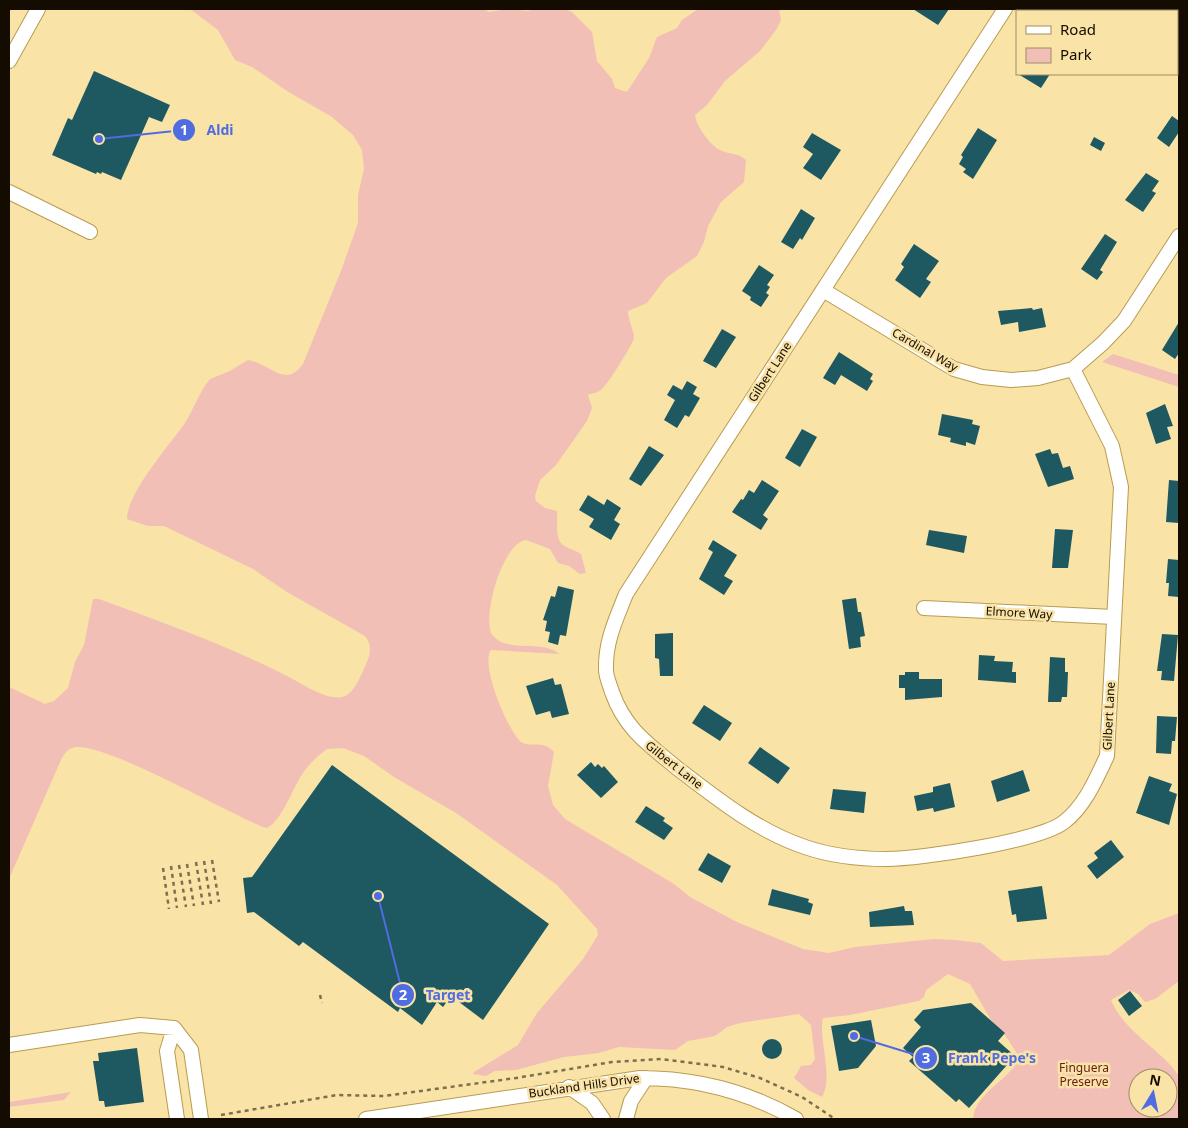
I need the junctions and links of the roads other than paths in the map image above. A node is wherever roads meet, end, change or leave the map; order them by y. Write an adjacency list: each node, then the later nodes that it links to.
1 (38, 9): 3 (street)
2 (1005, 9): 7 (street, Gilbert Lane)
3 (9, 61)
4 (9, 192): 5 (street)
5 (90, 232)
6 (1179, 236): 8 (street, Cardinal Way)
7 (823, 290): 8 (street, Cardinal Way); 10 (street, Gilbert Lane)
8 (1073, 369): 10 (street, Gilbert Lane)
9 (924, 608): 10 (street, Elmore Way)
10 (1114, 617)
11 (174, 1028): 12 (street); 15 (street); 16 (street)
12 (9, 1045)
13 (646, 1078): 14 (street, Buckland Hills Drive); 19 (street); 20 (street, Buckland Hills Drive)
14 (570, 1087): 17 (street, Buckland Hills Drive); 18 (street)
15 (177, 1119)
16 (201, 1119)
17 (366, 1119)
18 (603, 1119)
19 (626, 1119)
20 (796, 1119)

